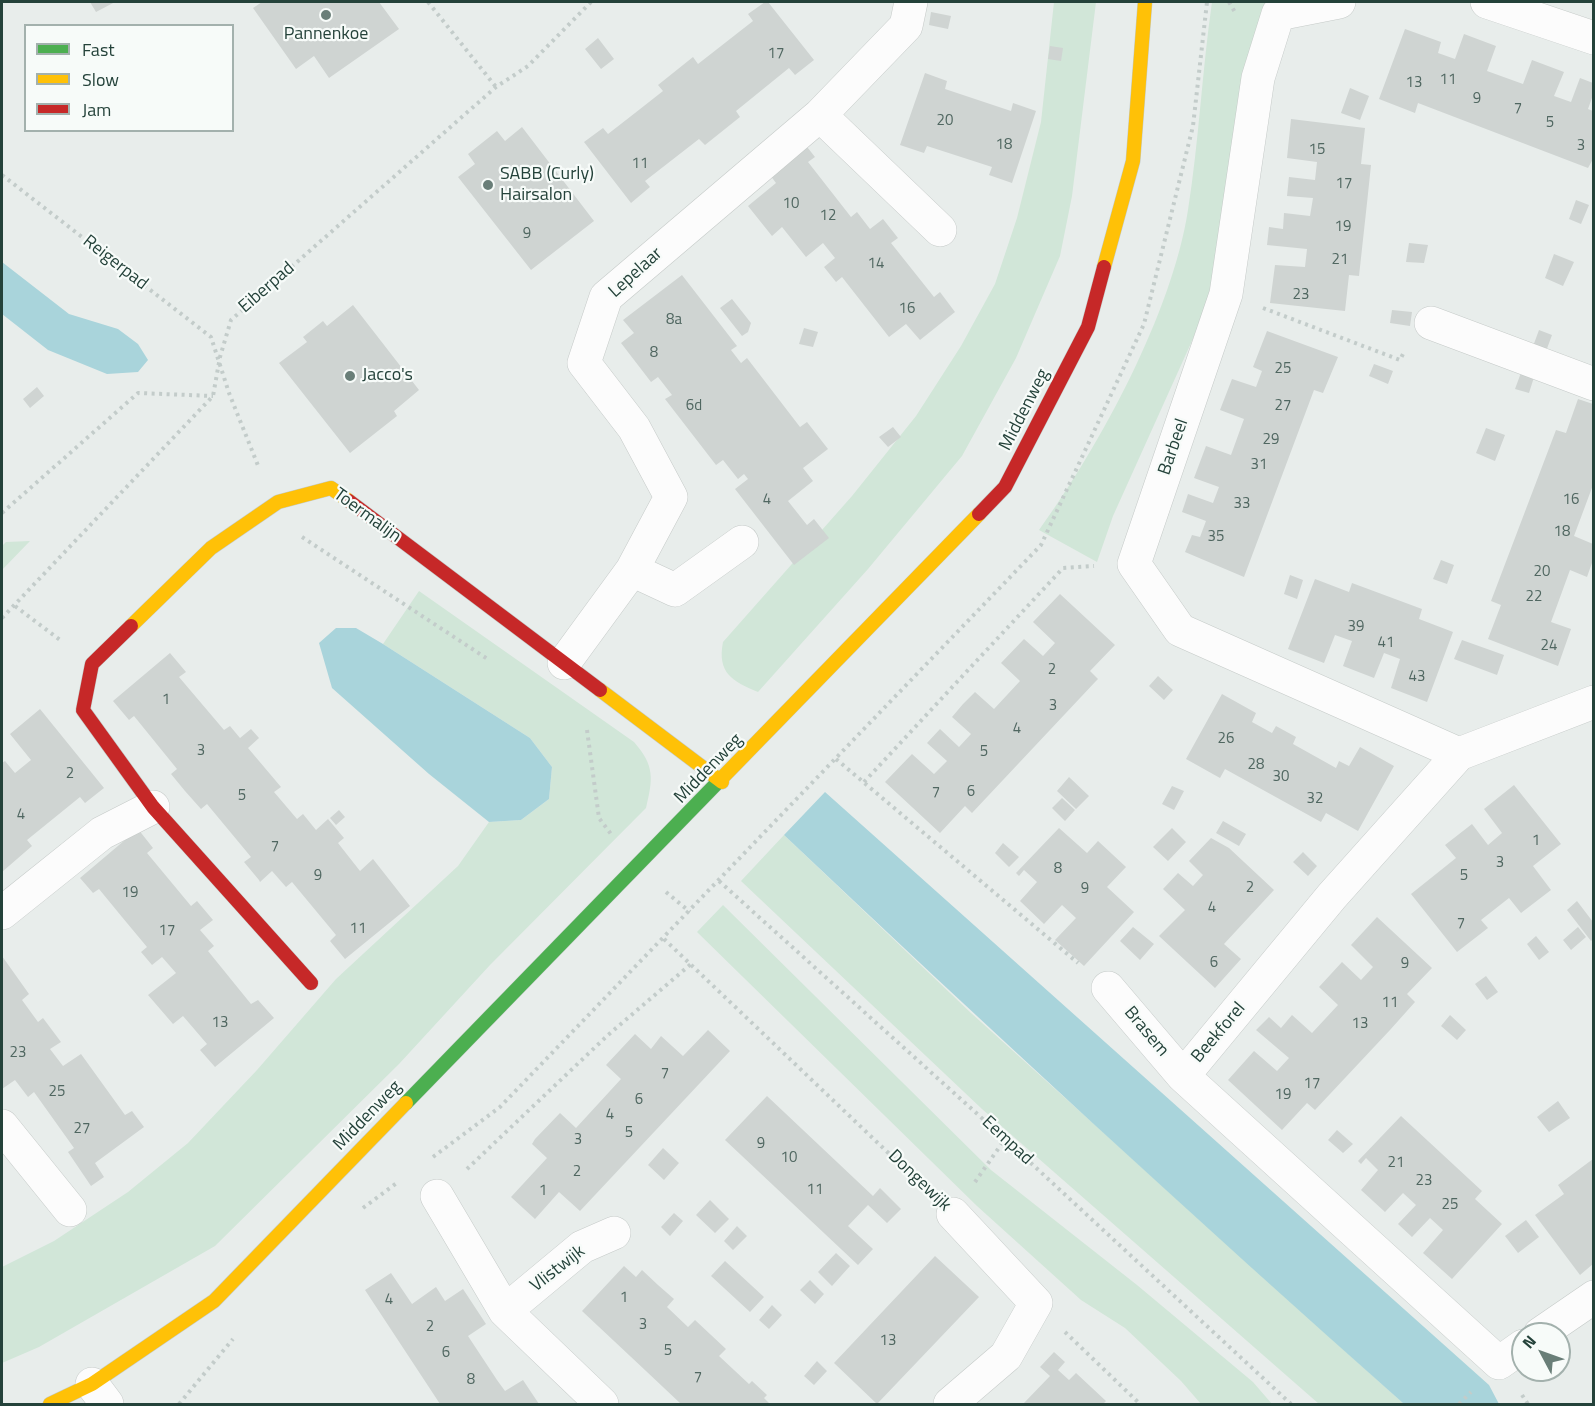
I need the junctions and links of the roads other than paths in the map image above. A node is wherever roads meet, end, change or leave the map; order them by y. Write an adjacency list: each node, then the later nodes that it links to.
1 (911, 2): 6 (street, Lepelaar)
2 (1145, 2): 15 (street, Middenweg)
3 (1339, 2): 14 (street, Barbeel)
4 (1487, 2): 5 (street)
5 (1593, 38)
6 (820, 115): 7 (street); 11 (street, Lepelaar)
7 (940, 230)
8 (1431, 323): 9 (street)
9 (1593, 384)
10 (742, 542): 11 (street)
11 (632, 570): 12 (street, Lepelaar)
12 (564, 663): 15 (street, Toermalijn); 16 (street, Toermalijn)
13 (1593, 702): 14 (street, Beekforel)
14 (1459, 754): 20 (street, Beekforel)
15 (722, 782): 30 (street, Middenweg)
16 (153, 807): 17 (street); 18 (street)
17 (2, 913)
18 (311, 983)
19 (1108, 988): 20 (street, Brasem)
20 (1183, 1076): 29 (street, Beekforel)
21 (2, 1126): 23 (street)
22 (437, 1197): 27 (street)
23 (70, 1210)
24 (953, 1214): 33 (street, Dongewijk)
25 (614, 1233): 27 (street, Vlistwijk)
26 (1593, 1297): 28 (street)
27 (505, 1311): 32 (street)
28 (1557, 1322)
29 (1511, 1354)
30 (100, 1394): 31 (street, Middenweg)
31 (50, 1404)
32 (602, 1404)
33 (950, 1404)

